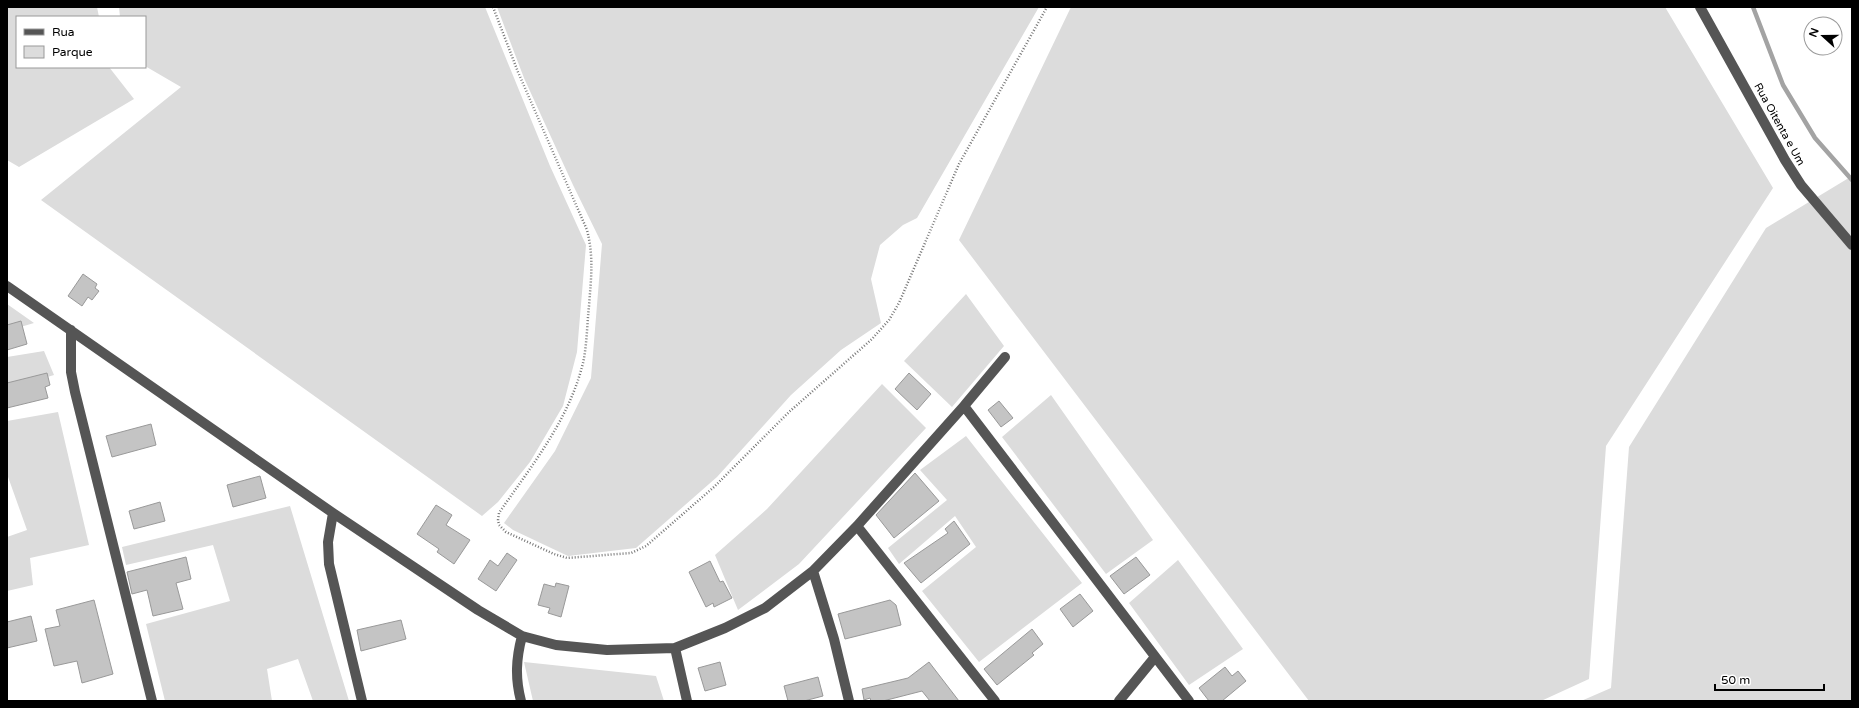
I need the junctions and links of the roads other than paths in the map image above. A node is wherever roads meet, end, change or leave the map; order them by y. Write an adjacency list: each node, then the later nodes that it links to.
1 (1700, 7): 2 (street, Rua Oitenta e Um)
2 (1852, 244)
3 (7, 286): 4 (street)
4 (71, 330): 7 (street); 13 (street)
5 (1005, 357): 6 (street)
6 (964, 406): 8 (street); 12 (street)
7 (333, 513): 10 (street); 14 (street)
8 (857, 526): 9 (street); 18 (street)
9 (813, 571): 11 (street); 17 (street)
10 (522, 636): 11 (street); 15 (street)
11 (674, 648): 16 (street)
12 (1155, 657): 19 (street); 20 (street)
13 (152, 701)
14 (362, 701)
15 (521, 701)
16 (687, 701)
17 (849, 701)
18 (994, 701)
19 (1119, 701)
20 (1189, 701)

